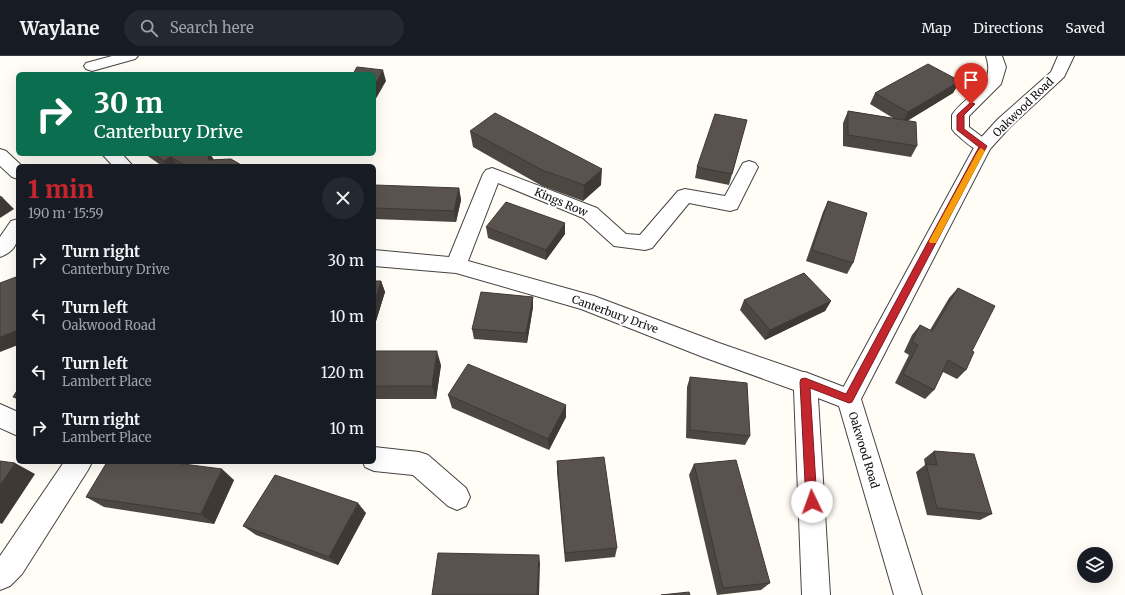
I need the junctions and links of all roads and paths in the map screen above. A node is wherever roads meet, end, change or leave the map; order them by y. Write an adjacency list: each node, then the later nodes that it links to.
1 (130, 56): 4 (street)
2 (994, 56): 5 (street)
3 (1066, 56): 5 (street, Oakwood Road)
4 (92, 66)
5 (983, 146): 16 (street, Oakwood Road)
6 (0, 155): 10 (street)
7 (113, 156): 8 (street)
8 (122, 164)
9 (749, 167): 14 (street, Kings Row)
10 (16, 171)
11 (16, 229): 12 (street)
12 (0, 249)
13 (376, 258): 14 (street, Canterbury Drive)
14 (456, 265): 15 (street, Canterbury Drive)
15 (805, 382): 16 (street, Canterbury Drive); 23 (street)
16 (849, 399): 24 (street, Oakwood Road)
17 (0, 415): 18 (street)
18 (16, 424)
19 (376, 459): 21 (street)
20 (78, 464): 22 (street)
21 (457, 497)
22 (0, 576)
23 (816, 595)
24 (908, 595)

